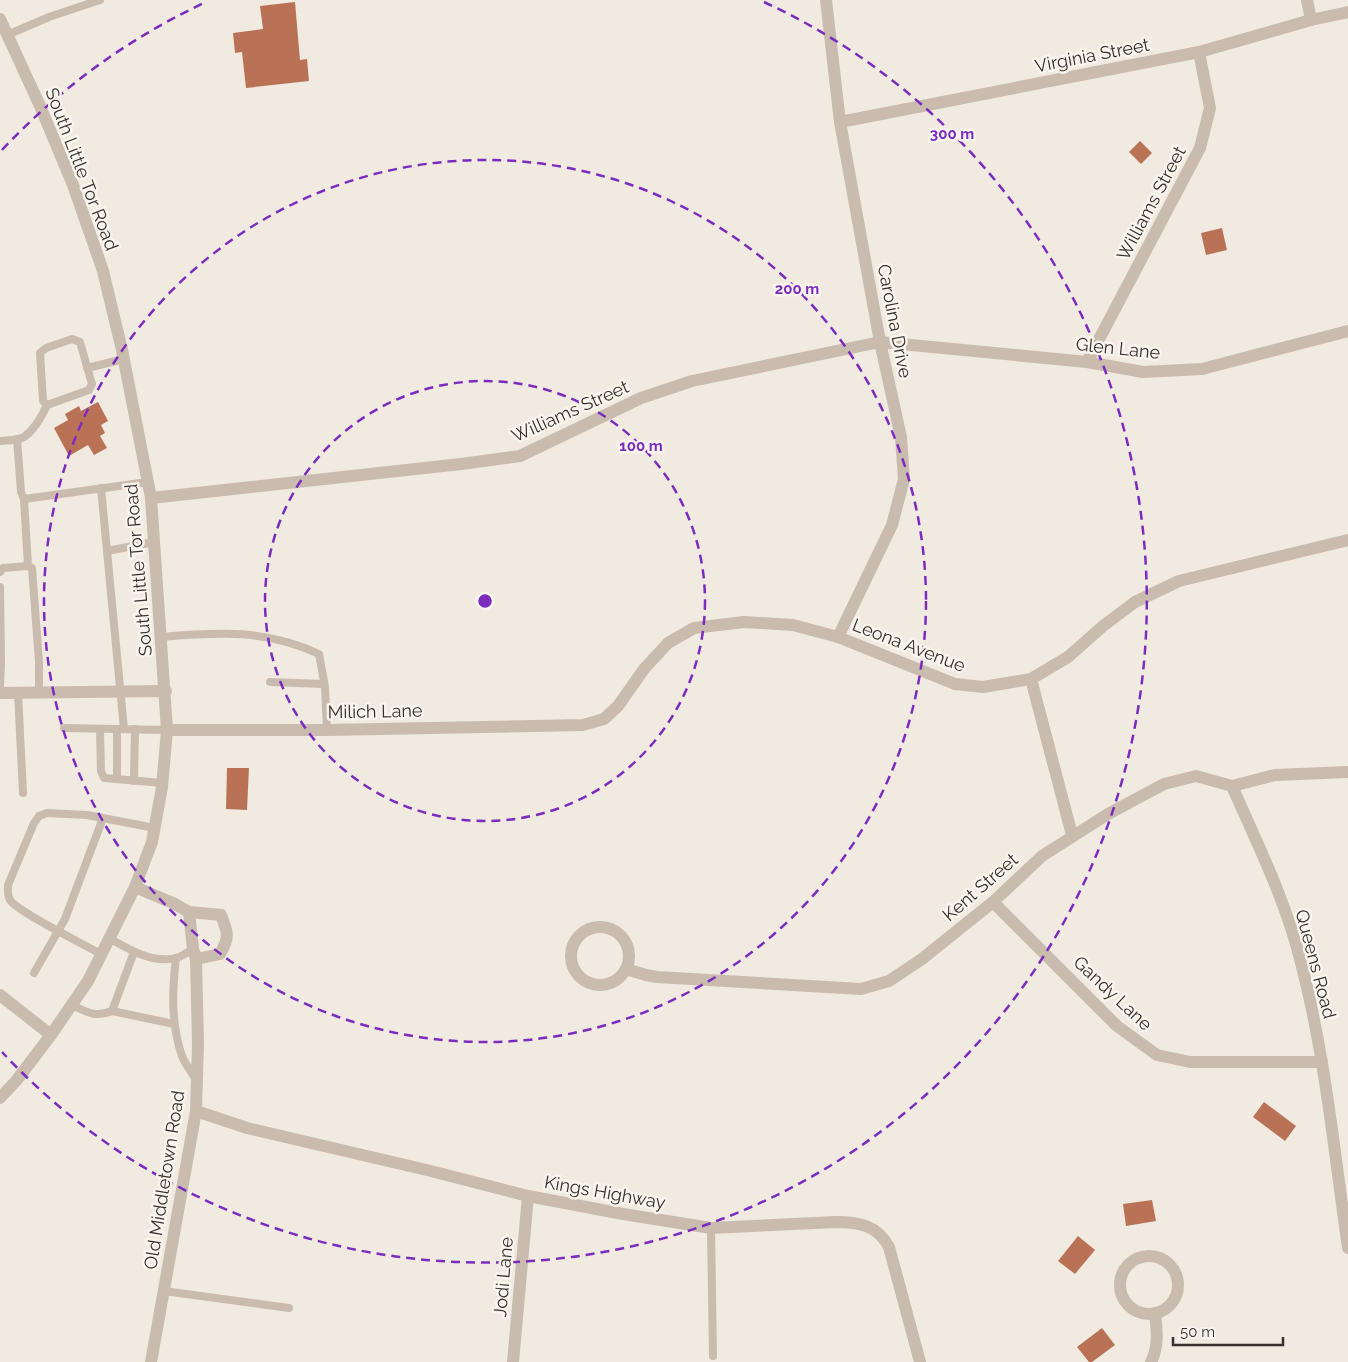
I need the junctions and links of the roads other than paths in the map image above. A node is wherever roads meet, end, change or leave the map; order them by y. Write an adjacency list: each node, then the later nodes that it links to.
1 (100, 0): 7 (lane)
2 (826, 0): 9 (street, Carolina Drive)
3 (1307, 0): 6 (street)
4 (1348, 12): 6 (street, Virginia Street)
5 (0, 19): 7 (street, South Little Tor Road)
6 (1311, 20): 8 (street, Virginia Street)
7 (7, 35): 12 (street, South Little Tor Road)
8 (1199, 52): 9 (street, Virginia Street); 13 (street, Williams Street)
9 (840, 122): 11 (street, Carolina Drive)
10 (1348, 331): 13 (street, Glen Lane)
11 (880, 342): 13 (street, Glen Lane); 20 (street, Williams Street); 29 (street, Carolina Drive)
12 (124, 359): 14 (lane); 18 (street, South Little Tor Road)
13 (1087, 362)
14 (88, 368): 15 (lane); 15 (lane)
15 (47, 405): 16 (lane)
16 (17, 439): 17 (lane); 21 (lane)
17 (0, 441)
18 (148, 482): 19 (lane); 20 (street, South Little Tor Road)
19 (101, 488): 21 (lane); 24 (lane)
20 (152, 498): 23 (street, South Little Tor Road)
21 (24, 499): 25 (lane)
22 (1348, 540): 30 (street, Leona Avenue)
23 (154, 542): 24 (lane); 28 (street, South Little Tor Road)
24 (108, 551): 36 (lane)
25 (28, 566): 26 (lane); 35 (lane)
26 (0, 572)
27 (0, 587): 33 (lane)
28 (161, 637): 32 (lane); 34 (street, South Little Tor Road)
29 (838, 637): 30 (street, Leona Avenue); 39 (street, Leona Avenue)
30 (1031, 679): 54 (street)
31 (270, 682): 32 (lane)
32 (324, 684): 45 (lane)
33 (0, 686)
34 (166, 691): 36 (street); 44 (street, South Little Tor Road)
35 (38, 692): 36 (street); 38 (street)
36 (121, 692): 42 (lane)
37 (0, 693): 38 (street)
38 (18, 693): 51 (lane)
39 (583, 725): 45 (street, Milich Lane)
40 (64, 728): 41 (lane)
41 (100, 729): 42 (lane); 47 (lane)
42 (120, 729): 43 (lane); 47 (lane)
43 (135, 729): 44 (lane); 48 (lane)
44 (167, 730): 45 (street, Milich Lane); 49 (street, South Little Tor Road)
45 (327, 730)
46 (1348, 772): 50 (street, Kent Street)
47 (117, 779): 48 (lane)
48 (134, 781): 49 (lane)
49 (163, 783): 53 (street, South Little Tor Road)
50 (1232, 786): 54 (street, Kent Street); 71 (street, Queens Road)
51 (23, 793)
52 (103, 818): 53 (lane); 58 (lane); 58 (lane)
53 (155, 828): 55 (street, South Little Tor Road)
54 (1072, 836): 56 (street, Kent Street)
55 (135, 887): 57 (street); 59 (street, South Little Tor Road)
56 (993, 902): 64 (street, Kent Street); 71 (street, Gandy Lane)
57 (189, 912): 62 (street, Old Middletown Road); 62 (street)
58 (58, 930): 61 (lane); 65 (lane)
59 (109, 938): 60 (lane); 61 (street, South Little Tor Road)
60 (134, 952): 63 (lane); 68 (lane)
61 (101, 954): 67 (street, South Little Tor Road)
62 (194, 954): 63 (lane); 72 (street, Old Middletown Road)
63 (176, 958): 69 (lane)
64 (626, 969): 64 (street)
65 (34, 973)
66 (0, 995): 70 (street)
67 (72, 1004): 68 (lane); 70 (street, South Little Tor Road)
68 (112, 1011): 69 (lane)
69 (174, 1024): 72 (lane)
70 (51, 1036): 73 (street, South Little Tor Road)
71 (1322, 1062): 77 (street, Queens Road)
72 (197, 1082): 74 (street, Old Middletown Road)
73 (0, 1098)
74 (196, 1111): 75 (street, Kings Highway); 78 (street, Old Middletown Road)
75 (528, 1196): 76 (street, Kings Highway); 83 (street, Jodi Lane)
76 (710, 1228): 81 (lane); 84 (street, Kings Highway)
77 (1348, 1248)
78 (164, 1291): 79 (lane); 82 (street, Old Middletown Road)
79 (289, 1308)
80 (1155, 1314): 80 (street); 85 (street)
81 (712, 1356)
82 (151, 1362)
83 (513, 1362)
84 (920, 1362)
85 (1150, 1362)

